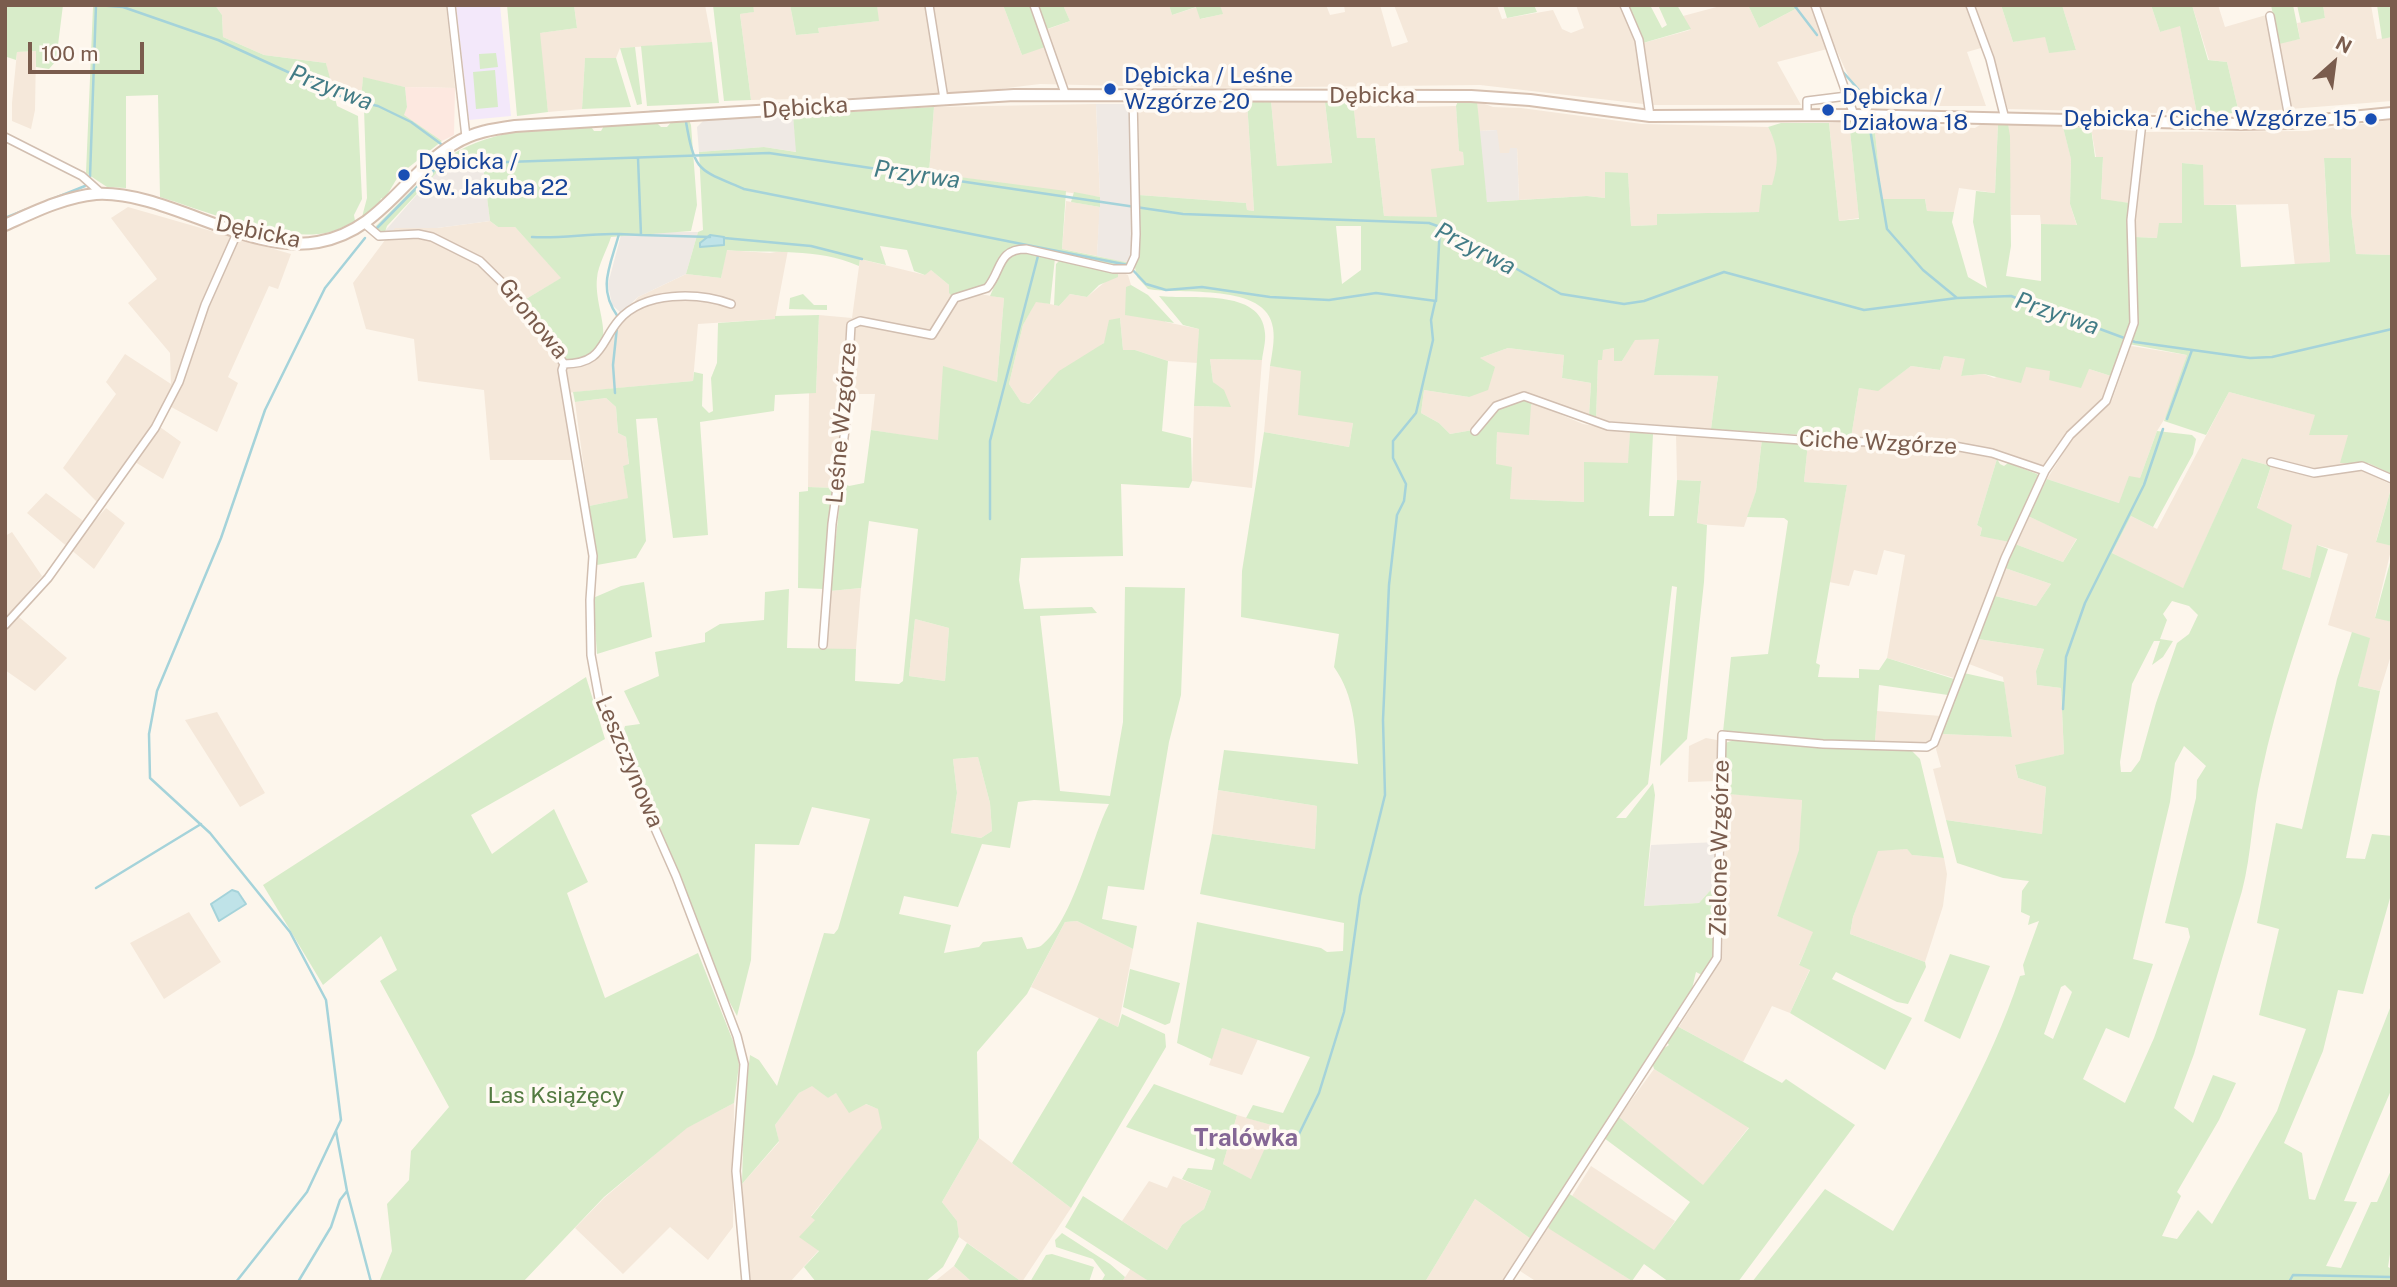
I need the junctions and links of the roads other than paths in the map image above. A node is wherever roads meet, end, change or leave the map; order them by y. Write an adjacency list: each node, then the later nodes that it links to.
1 (451, 5): 20 (street)
2 (929, 5): 11 (street)
3 (1034, 5): 8 (street)
4 (1624, 5): 14 (street)
5 (1815, 5): 10 (street)
6 (1970, 5): 16 (street)
7 (2270, 16): 18 (street)
8 (1066, 96): 9 (street, Dębicka); 11 (street, Dębicka)
9 (1133, 96): 14 (street, Dębicka); 32 (street, Leśne Wzgórze)
10 (1847, 96): 13 (street); 15 (street)
11 (944, 99): 20 (street, Dębicka)
12 (2392, 113): 18 (street, Dębicka)
13 (1854, 115): 15 (street, Dębicka); 16 (street, Dębicka)
14 (1650, 116): 15 (street, Dębicka)
15 (1807, 116)
16 (2004, 119): 17 (street, Dębicka)
17 (2142, 122): 18 (street, Dębicka); 29 (street)
18 (2290, 123)
19 (5, 137): 21 (street)
20 (466, 137): 22 (street, Dębicka)
21 (102, 194): 23 (street, Dębicka); 24 (street, Dębicka)
22 (365, 224): 24 (street, Dębicka); 26 (street, Gronowa)
23 (5, 225)
24 (238, 230): 31 (street)
25 (731, 304): 26 (street, Gronowa)
26 (564, 364): 33 (street, Leszczynowa)
27 (1475, 431): 29 (street, Ciche Wzgórze)
28 (2271, 462): 30 (street)
29 (2045, 471): 34 (street, Zielone Wzgórze)
30 (2392, 479)
31 (5, 625)
32 (823, 645)
33 (746, 1282)
34 (1507, 1282)

